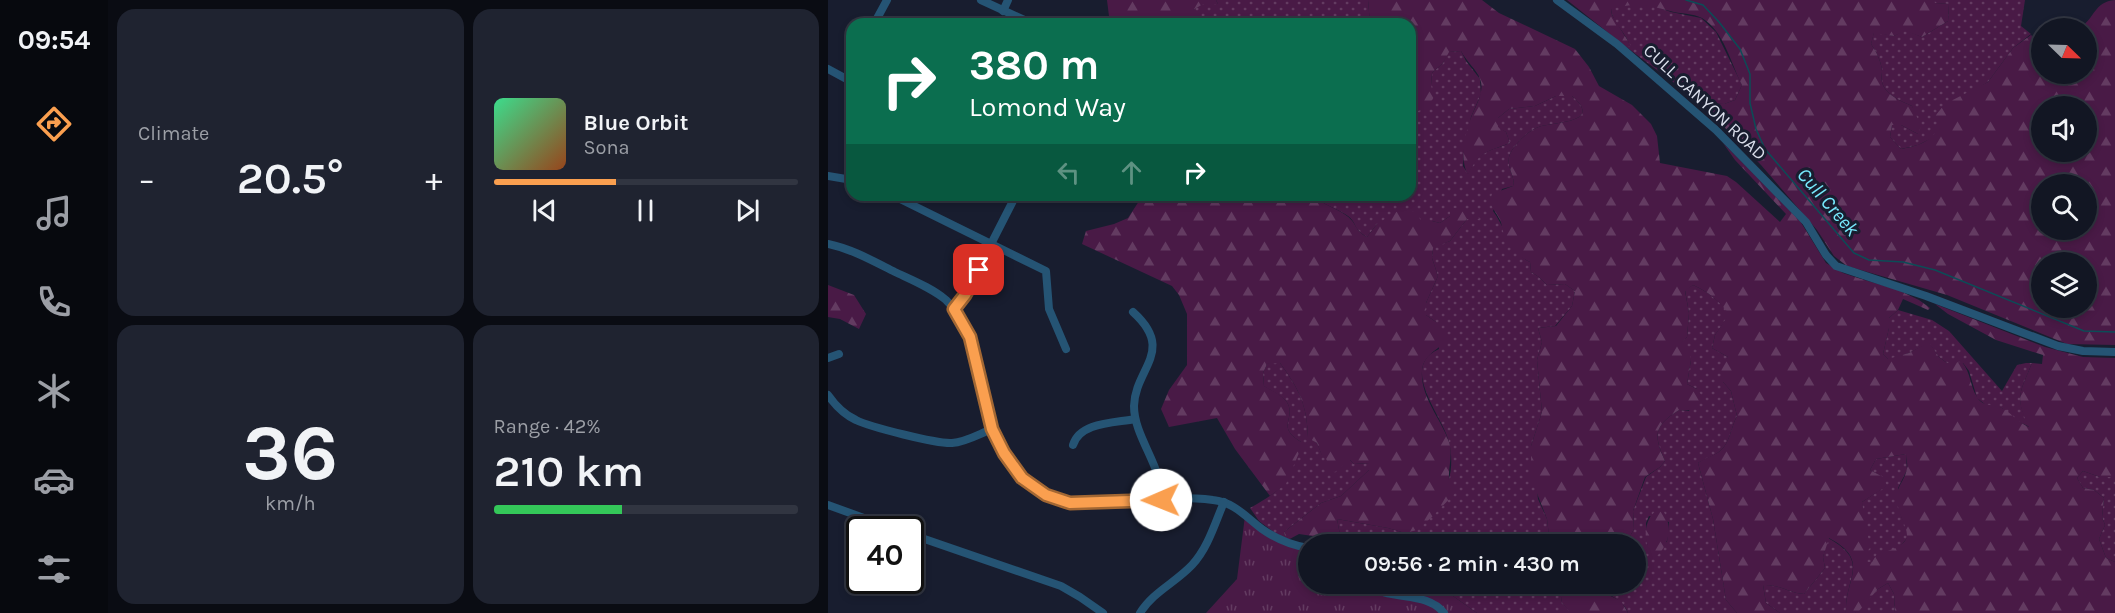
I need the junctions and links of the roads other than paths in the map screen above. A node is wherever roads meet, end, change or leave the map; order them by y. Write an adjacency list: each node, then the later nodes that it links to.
1 (886, 0): 6 (street)
2 (981, 0): 5 (street)
3 (1008, 0): 5 (street)
4 (1557, 0): 19 (street, CULL CANYON ROAD)
5 (1003, 11): 7 (street)
6 (877, 18)
7 (1019, 18)
8 (828, 69): 9 (street)
9 (846, 79)
10 (828, 176): 11 (street)
11 (846, 179)
12 (904, 201): 15 (street)
13 (1013, 201): 15 (street)
14 (828, 244): 16 (street)
15 (992, 244): 16 (street); 18 (street)
16 (954, 309): 24 (street)
17 (1133, 312): 23 (street)
18 (1066, 349)
19 (2115, 352)
20 (839, 354): 21 (street)
21 (828, 358)
22 (828, 395): 24 (street)
23 (1135, 419): 25 (street); 26 (street)
24 (992, 429): 26 (street)
25 (1073, 445)
26 (1161, 500): 27 (street)
27 (1224, 502): 31 (street); 34 (street)
28 (828, 505): 29 (street)
29 (858, 516)
30 (924, 539): 33 (street)
31 (1298, 545)
32 (1396, 594): 35 (street)
33 (1103, 613)
34 (1140, 613)
35 (1444, 613)

